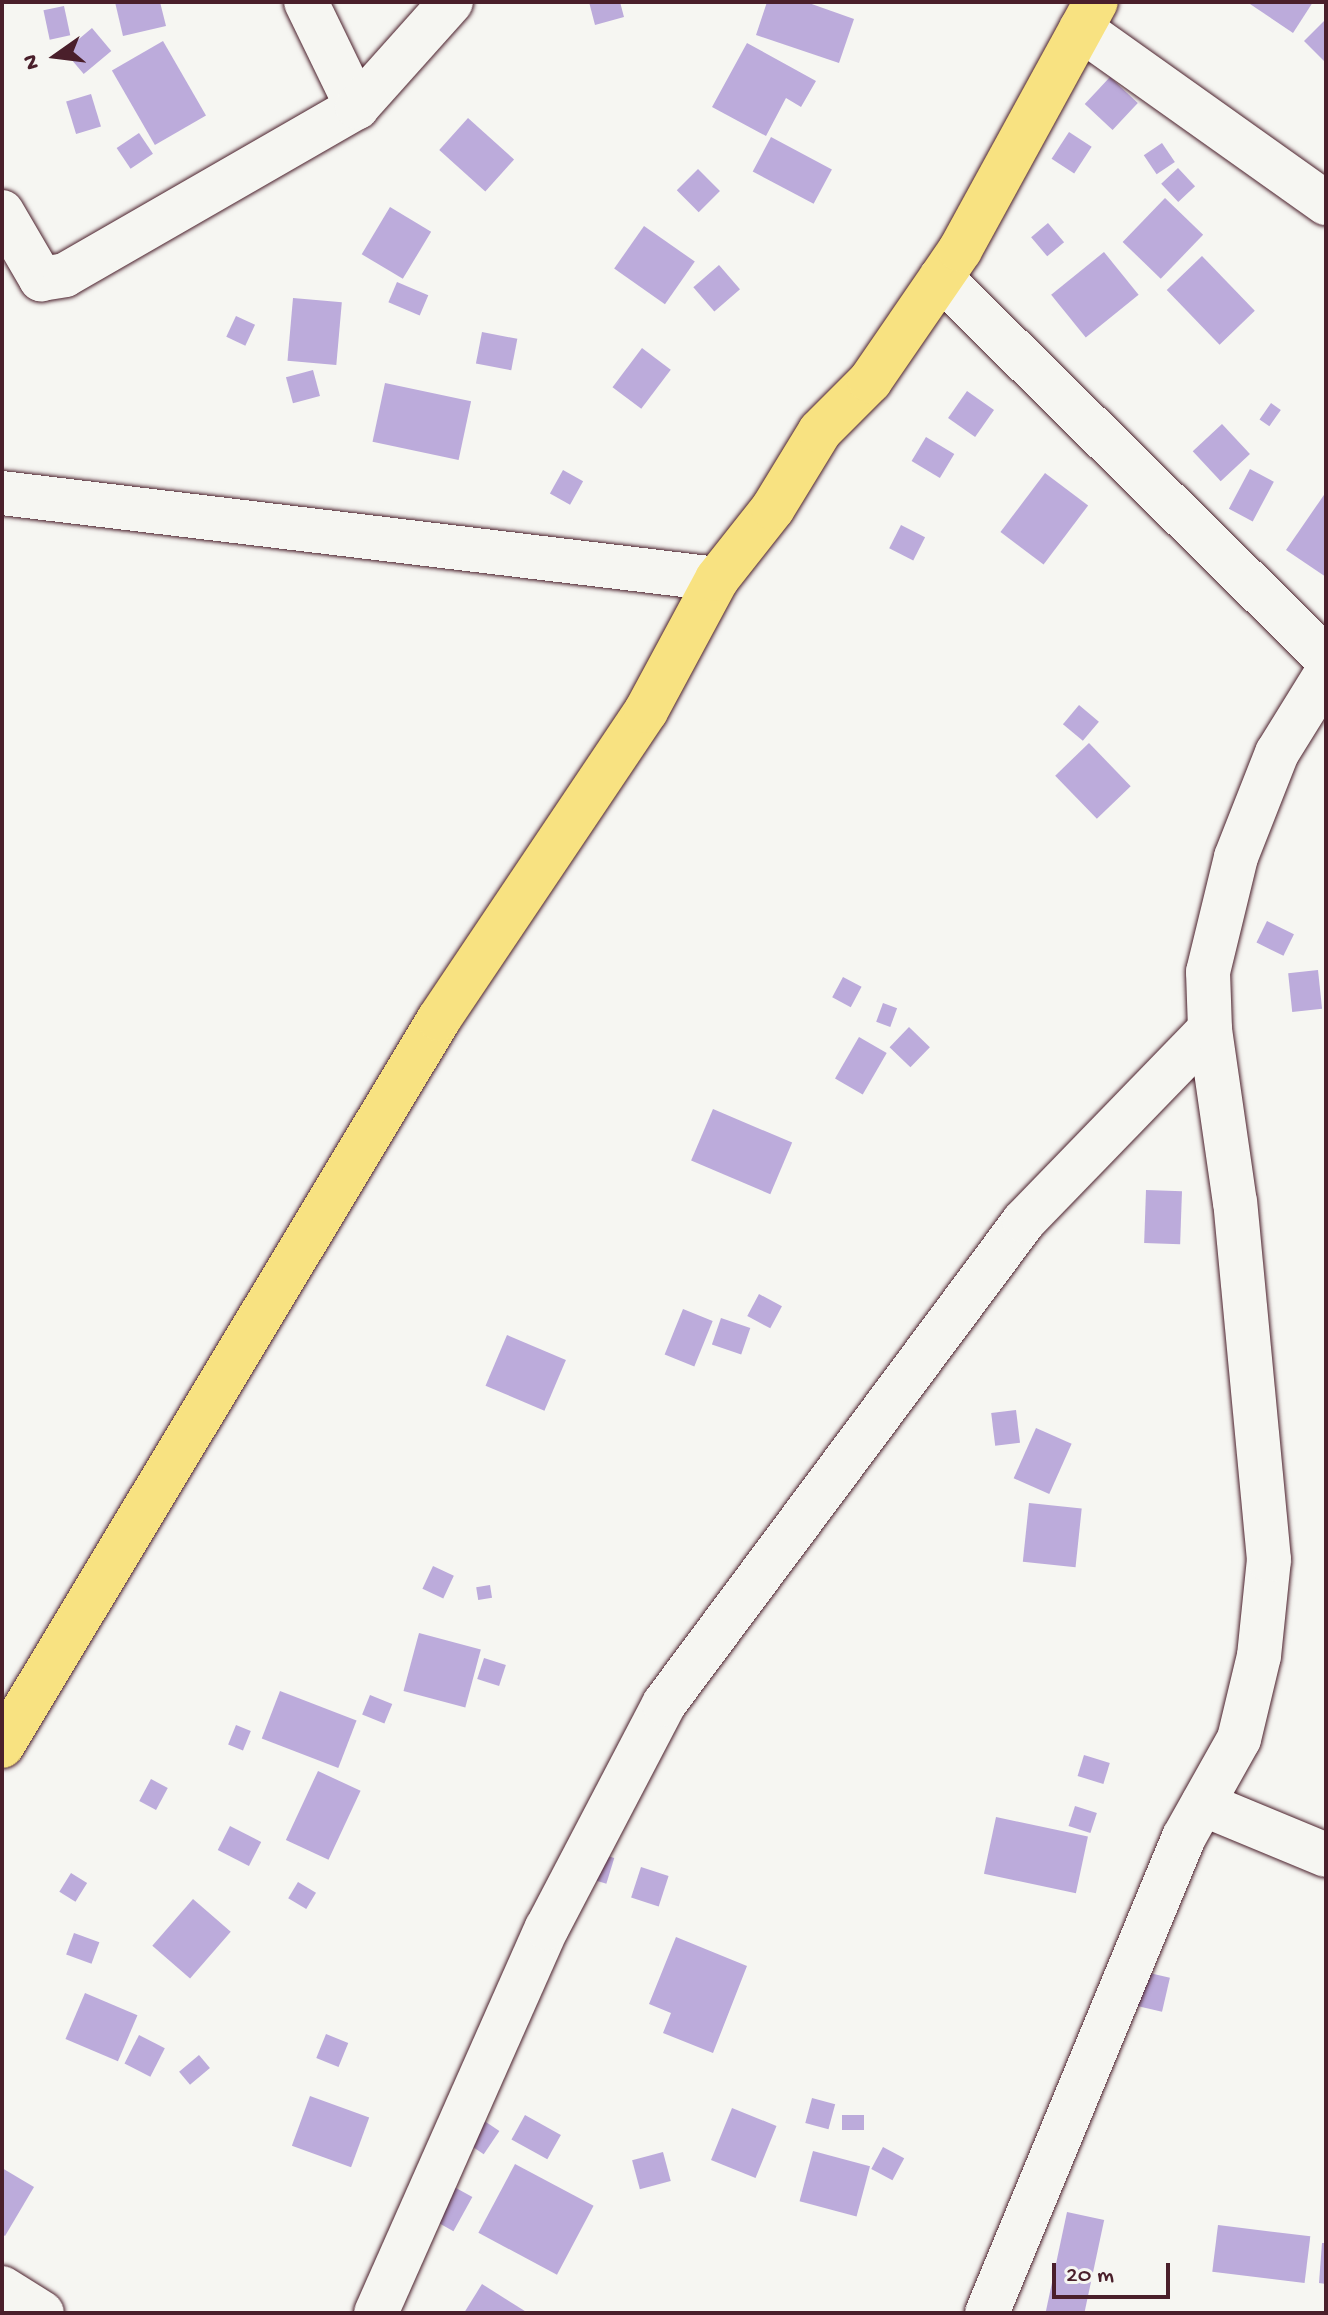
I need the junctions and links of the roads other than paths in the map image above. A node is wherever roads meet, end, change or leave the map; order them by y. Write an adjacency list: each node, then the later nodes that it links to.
1 (306, 2): 4 (street)
2 (451, 2): 4 (street)
3 (1089, 16): 5 (street); 7 (main road)
4 (357, 107): 6 (street)
5 (1326, 203)
6 (2, 212)
7 (941, 278): 9 (main road); 10 (street)
8 (2, 493): 9 (street)
9 (717, 579): 14 (main road)
10 (1326, 658)
11 (1326, 674): 12 (street)
12 (1309, 735): 13 (street)
13 (1210, 1029): 15 (street); 19 (street)
14 (2, 1746)
15 (1203, 1804): 16 (street); 20 (street)
16 (1326, 1855)
17 (2, 2288): 18 (street)
18 (42, 2313)
19 (376, 2313)
20 (987, 2313)

